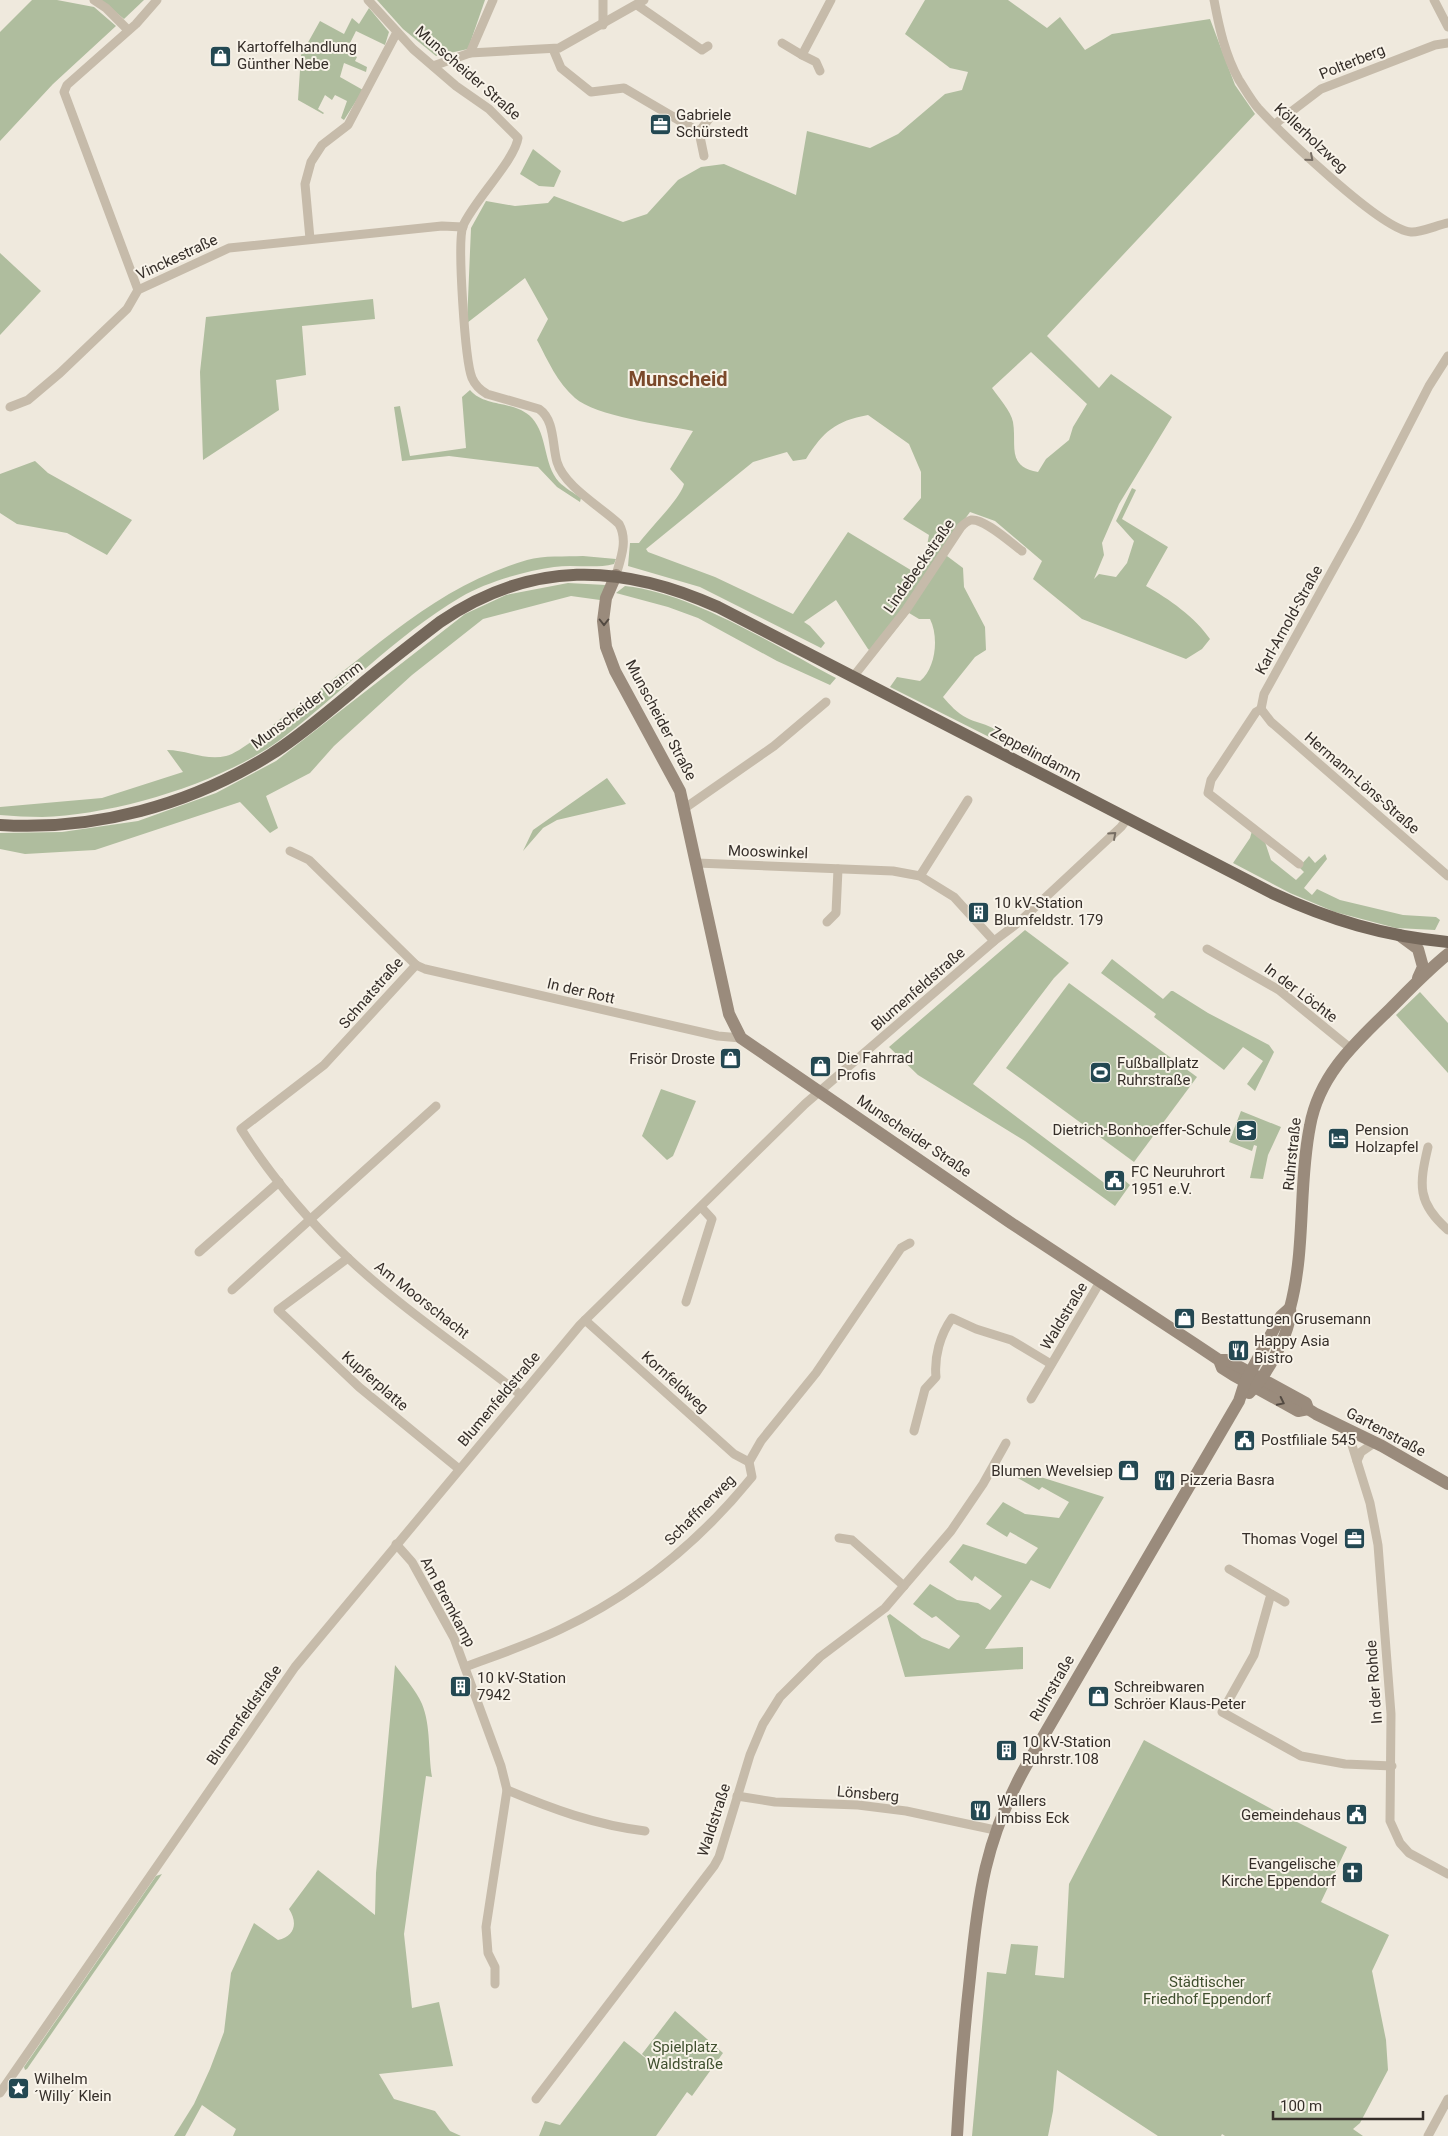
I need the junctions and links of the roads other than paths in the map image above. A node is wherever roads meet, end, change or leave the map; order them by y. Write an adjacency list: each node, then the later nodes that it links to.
1 (94, 0): 12 (street)
2 (157, 0): 12 (street)
3 (368, 0): 13 (street, Munscheider Straße)
4 (493, 0): 18 (street)
5 (603, 0): 10 (street)
6 (831, 0): 19 (street)
7 (1214, 0): 23 (street, Köllerholzweg)
8 (1434, 0): 11 (street)
9 (641, 3): 10 (street); 16 (street)
10 (603, 25): 17 (street)
11 (1448, 27)
12 (128, 30): 29 (street)
13 (397, 32): 20 (street, Munscheider Straße); 28 (street)
14 (782, 43): 19 (street)
15 (1448, 44): 23 (street, Polterberg)
16 (708, 46)
17 (552, 49): 18 (street); 24 (street)
18 (470, 53): 20 (street)
19 (802, 55): 21 (street)
20 (433, 66): 27 (street, Munscheider Straße)
21 (820, 71)
22 (710, 116): 24 (street)
23 (1275, 124): 26 (street, Köllerholzweg, one-way to 26)
24 (699, 132): 25 (street)
25 (704, 156)
26 (1448, 223)
27 (463, 227): 28 (street, Vinckestraße); 33 (street, Munscheider Straße)
28 (310, 239): 29 (street, Vinckestraße)
29 (138, 290): 31 (street, Vinckestraße)
30 (1448, 356): 36 (street, Karl-Arnold-Straße)
31 (10, 408)
32 (1022, 551): 34 (street, Lindebeckstraße)
33 (616, 575): 34 (main road, Zeppelindamm); 38 (street, Munscheider Straße, one-way to 38); 40 (main road, Munscheider Damm)
34 (853, 677): 39 (main road, Zeppelindamm)
35 (826, 702): 38 (street)
36 (1261, 709): 43 (street, Karl-Arnold-Straße); 46 (street, Hermann-Löns-Straße)
37 (968, 800): 45 (street)
38 (685, 808): 42 (street, Munscheider Straße)
39 (1127, 819): 48 (main road, Zeppelindamm); 49 (street, Blumenfeldstraße, one-way to 39)
40 (0, 825)
41 (290, 851): 53 (street, Schnatstraße)
42 (697, 863): 44 (street, Mooswinkel); 55 (street, Munscheider Straße)
43 (1299, 864)
44 (838, 868): 45 (street, Mooswinkel); 47 (street)
45 (920, 876): 49 (street, Mooswinkel)
46 (1448, 876)
47 (827, 922)
48 (1399, 935): 50 (main road, Zeppelindamm); 54 (street)
49 (994, 941): 57 (street, Blumenfeldstraße)
50 (1448, 942)
51 (1207, 949): 56 (street, In der Löchte)
52 (1448, 954): 54 (street, Ruhrstraße)
53 (416, 965): 55 (street, In der Rott); 59 (street, Schnatstraße)
54 (1417, 981): 56 (street, Ruhrstraße)
55 (742, 1038): 57 (street, Munscheider Straße)
56 (1350, 1048): 73 (street, Ruhrstraße)
57 (820, 1092): 62 (street, Blumenfeldstraße); 68 (street, Munscheider Straße)
58 (436, 1106): 63 (street)
59 (241, 1129): 61 (street, Am Moorschacht)
60 (1428, 1147): 64 (street)
61 (280, 1182): 63 (street, Am Moorschacht); 66 (street)
62 (701, 1207): 70 (street); 71 (street, Blumenfeldstraße)
63 (312, 1220): 67 (street, Am Moorschacht); 69 (street)
64 (1448, 1230)
65 (910, 1243): 81 (street, Schaffnerweg)
66 (199, 1252)
67 (348, 1258): 74 (street, Am Moorschacht); 82 (street, Kupferplatte)
68 (1100, 1282): 72 (street, Waldstraße); 73 (street, Munscheider Straße)
69 (232, 1290)
70 (686, 1302)
71 (584, 1320): 74 (street, Blumenfeldstraße); 81 (street, Kornfeldweg)
72 (1051, 1364): 75 (street, Waldstraße); 77 (street, Waldstraße)
73 (1252, 1381): 76 (street, Gartenstraße); 94 (street, Ruhrstraße)
74 (521, 1395): 82 (street, Blumenfeldstraße)
75 (1031, 1399)
76 (1347, 1429): 78 (street, Gartenstraße); 80 (street, In der Rohde)
77 (914, 1431)
78 (1374, 1442): 80 (street); 83 (street, Gartenstraße)
79 (1006, 1443): 87 (street, Waldstraße)
80 (1358, 1461): 91 (street, In der Rohde)
81 (749, 1462): 90 (street, Schaffnerweg)
82 (459, 1469): 85 (street, Blumenfeldstraße)
83 (1448, 1484)
84 (840, 1538): 87 (street)
85 (396, 1544): 90 (street, Am Bremkamp); 98 (street, Blumenfeldstraße)
86 (1229, 1569): 88 (street)
87 (904, 1586): 93 (street, Waldstraße)
88 (1271, 1594): 89 (street); 91 (street)
89 (1285, 1602)
90 (466, 1667): 92 (street, Am Bremkamp)
91 (1392, 1766): 96 (street, In der Rohde)
92 (507, 1790): 95 (street); 97 (street, Am Bremkamp)
93 (737, 1796): 94 (street, Lönsberg); 99 (street, Waldstraße)
94 (995, 1830): 101 (street, Ruhrstraße)
95 (645, 1831)
96 (1448, 1874)
97 (495, 1984)
98 (0, 2093)
99 (536, 2099)
100 (1448, 2099): 102 (street)
101 (957, 2136)
102 (1428, 2136)

